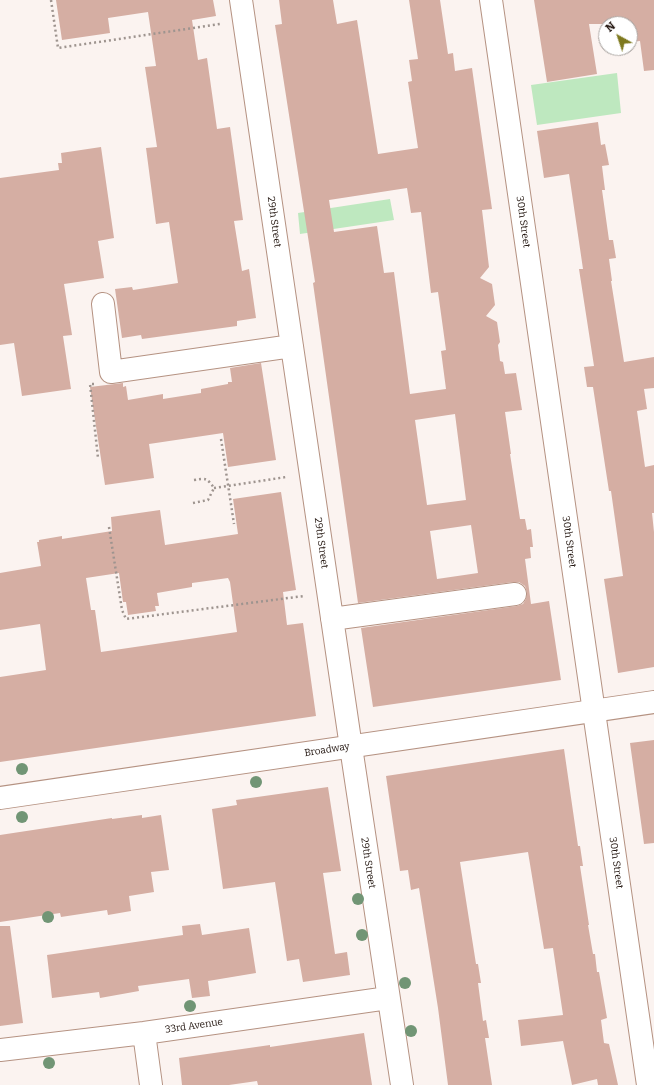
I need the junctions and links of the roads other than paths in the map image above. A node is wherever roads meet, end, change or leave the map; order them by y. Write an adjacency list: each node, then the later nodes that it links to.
1 (241, 0): 4 (street, 29th Street)
2 (491, 0): 8 (street, 30th Street)
3 (103, 304): 4 (street)
4 (292, 346): 6 (street, 29th Street)
5 (515, 594): 6 (street)
6 (332, 619): 9 (street, 29th Street)
7 (654, 702): 8 (street, Broadway)
8 (594, 711): 9 (street, Broadway); 16 (street, 30th Street)
9 (351, 747): 10 (street, Broadway); 11 (street, 29th Street)
10 (0, 798)
11 (388, 998): 12 (street, 33rd Avenue); 15 (street, 29th Street)
12 (144, 1033): 13 (street, 33rd Avenue); 14 (street)
13 (0, 1050)
14 (152, 1085)
15 (402, 1085)
16 (648, 1085)

